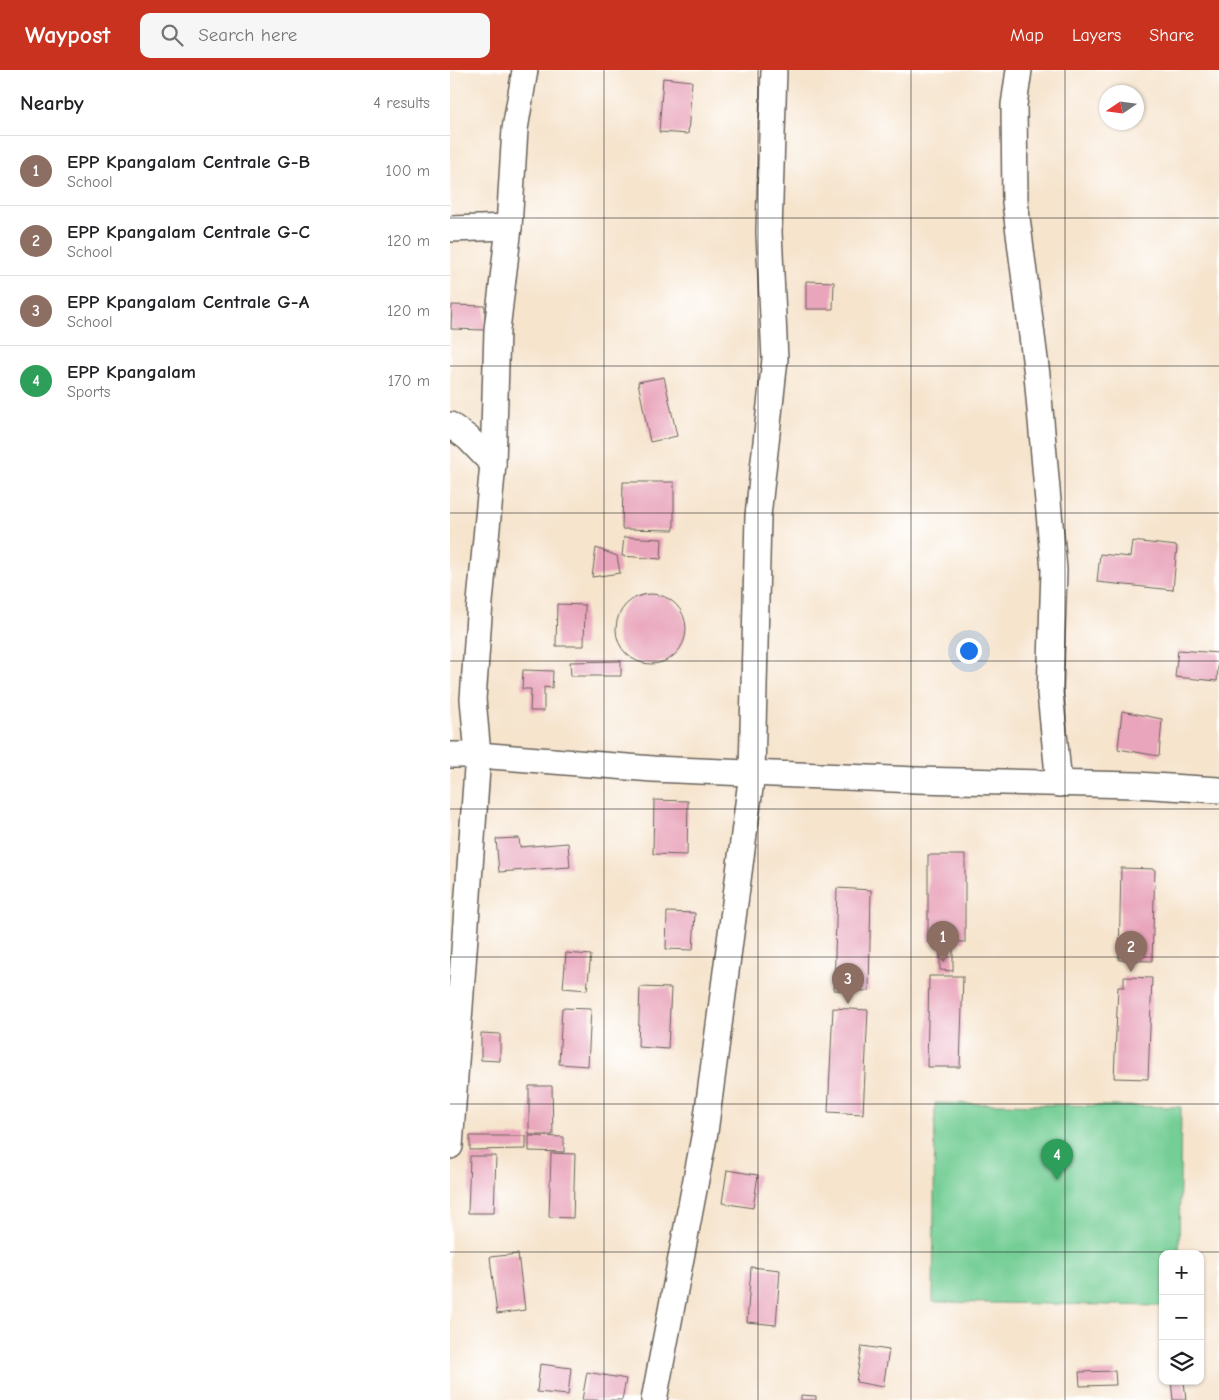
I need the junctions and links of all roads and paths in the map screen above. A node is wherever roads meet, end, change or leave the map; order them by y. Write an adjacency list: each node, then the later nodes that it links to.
1 (525, 70): 4 (street)
2 (774, 70): 10 (street)
3 (1019, 70): 11 (street)
4 (508, 227): 5 (street); 7 (street)
5 (450, 229)
6 (450, 425): 7 (street)
7 (494, 464): 9 (street)
8 (450, 755): 9 (street)
9 (478, 755): 10 (street); 13 (street)
10 (752, 773): 11 (street); 14 (street)
11 (1059, 784): 12 (street)
12 (1219, 790)
13 (450, 1146)
14 (654, 1400)

